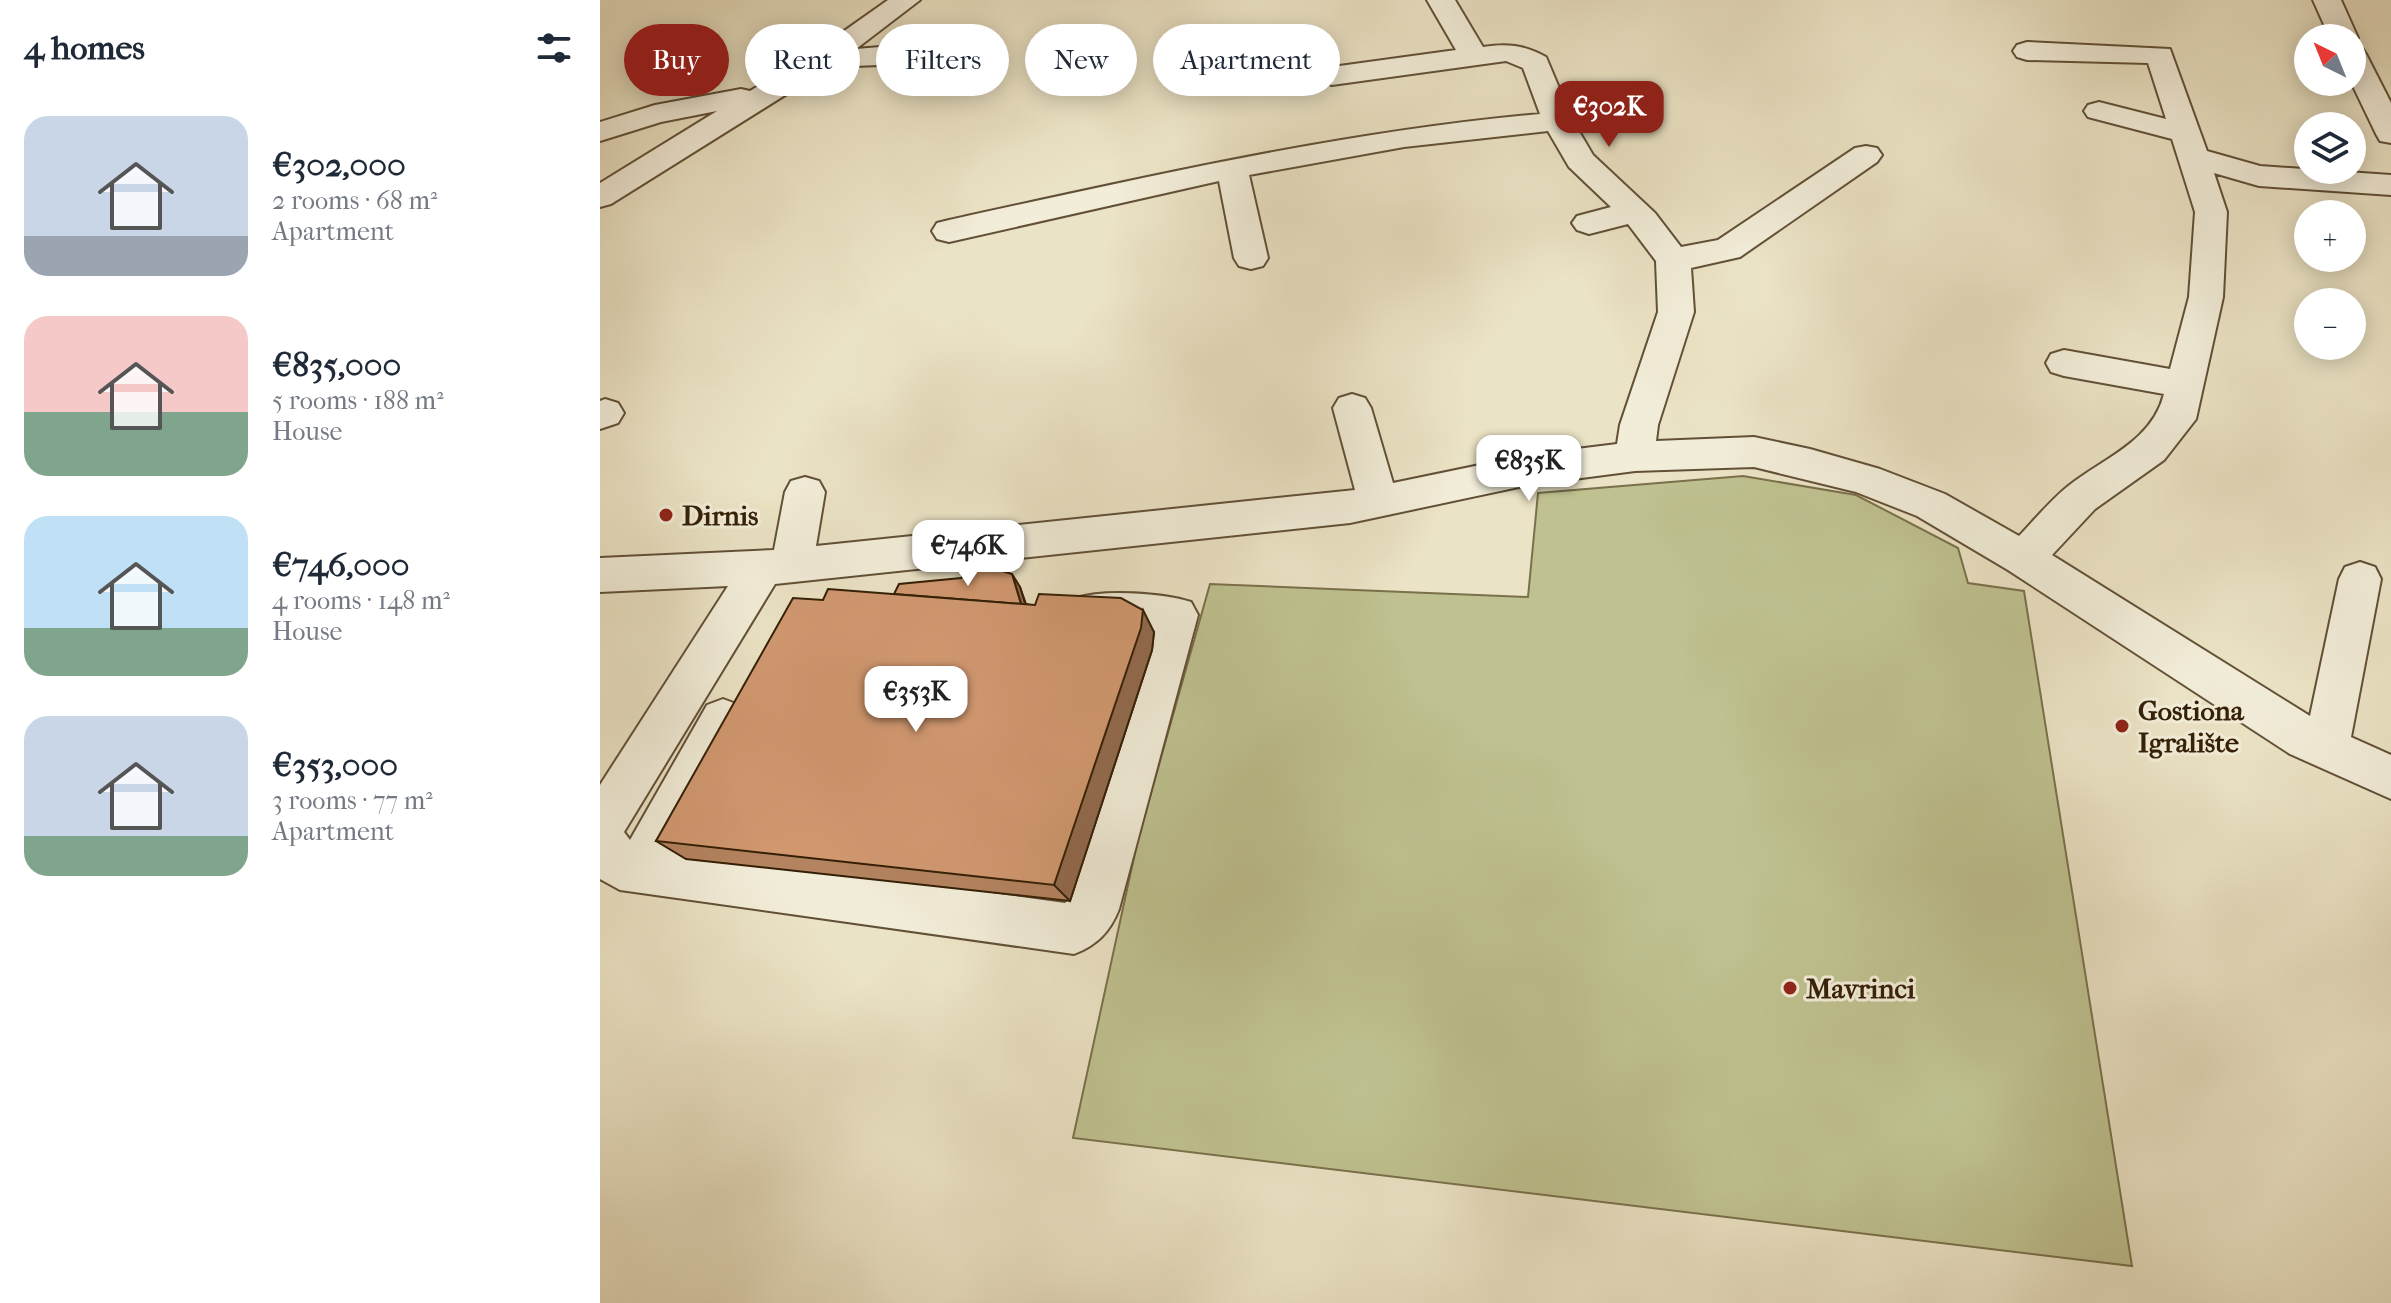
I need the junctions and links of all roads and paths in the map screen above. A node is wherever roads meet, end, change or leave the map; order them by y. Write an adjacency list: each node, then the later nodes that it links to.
1 (906, 0): 5 (street)
2 (1441, 0): 7 (street)
3 (2327, 0): 4 (street)
4 (2338, 24)
5 (860, 33)
6 (2027, 51): 16 (street)
7 (1474, 56): 8 (street); 13 (street)
8 (1340, 75)
9 (2366, 83): 15 (street)
10 (751, 96): 14 (street)
11 (765, 96): 20 (street)
12 (2099, 111): 16 (street)
13 (1558, 121): 18 (street); 21 (street)
14 (600, 132)
15 (2391, 134)
16 (2188, 145): 19 (street); 27 (street)
17 (1866, 155): 25 (street)
18 (1232, 168): 23 (street); 24 (street)
19 (2391, 185)
20 (600, 197)
21 (1634, 212): 22 (street); 25 (street)
22 (1589, 223)
23 (949, 231)
24 (1251, 258)
25 (1673, 260): 29 (street)
26 (2064, 363): 27 (street)
27 (2185, 385): 32 (street)
28 (1352, 408): 31 (street)
29 (1635, 456): 31 (street); 32 (street)
30 (805, 492): 33 (street)
31 (1378, 502): 33 (street)
32 (2023, 558): 38 (street)
33 (777, 566): 34 (street); 40 (street)
34 (600, 575)
35 (2360, 579): 38 (street)
36 (1091, 611): 42 (street)
37 (723, 719): 42 (street)
38 (2326, 748): 39 (street)
39 (2391, 778)
40 (600, 828)
41 (600, 840): 42 (street)
42 (641, 869)

